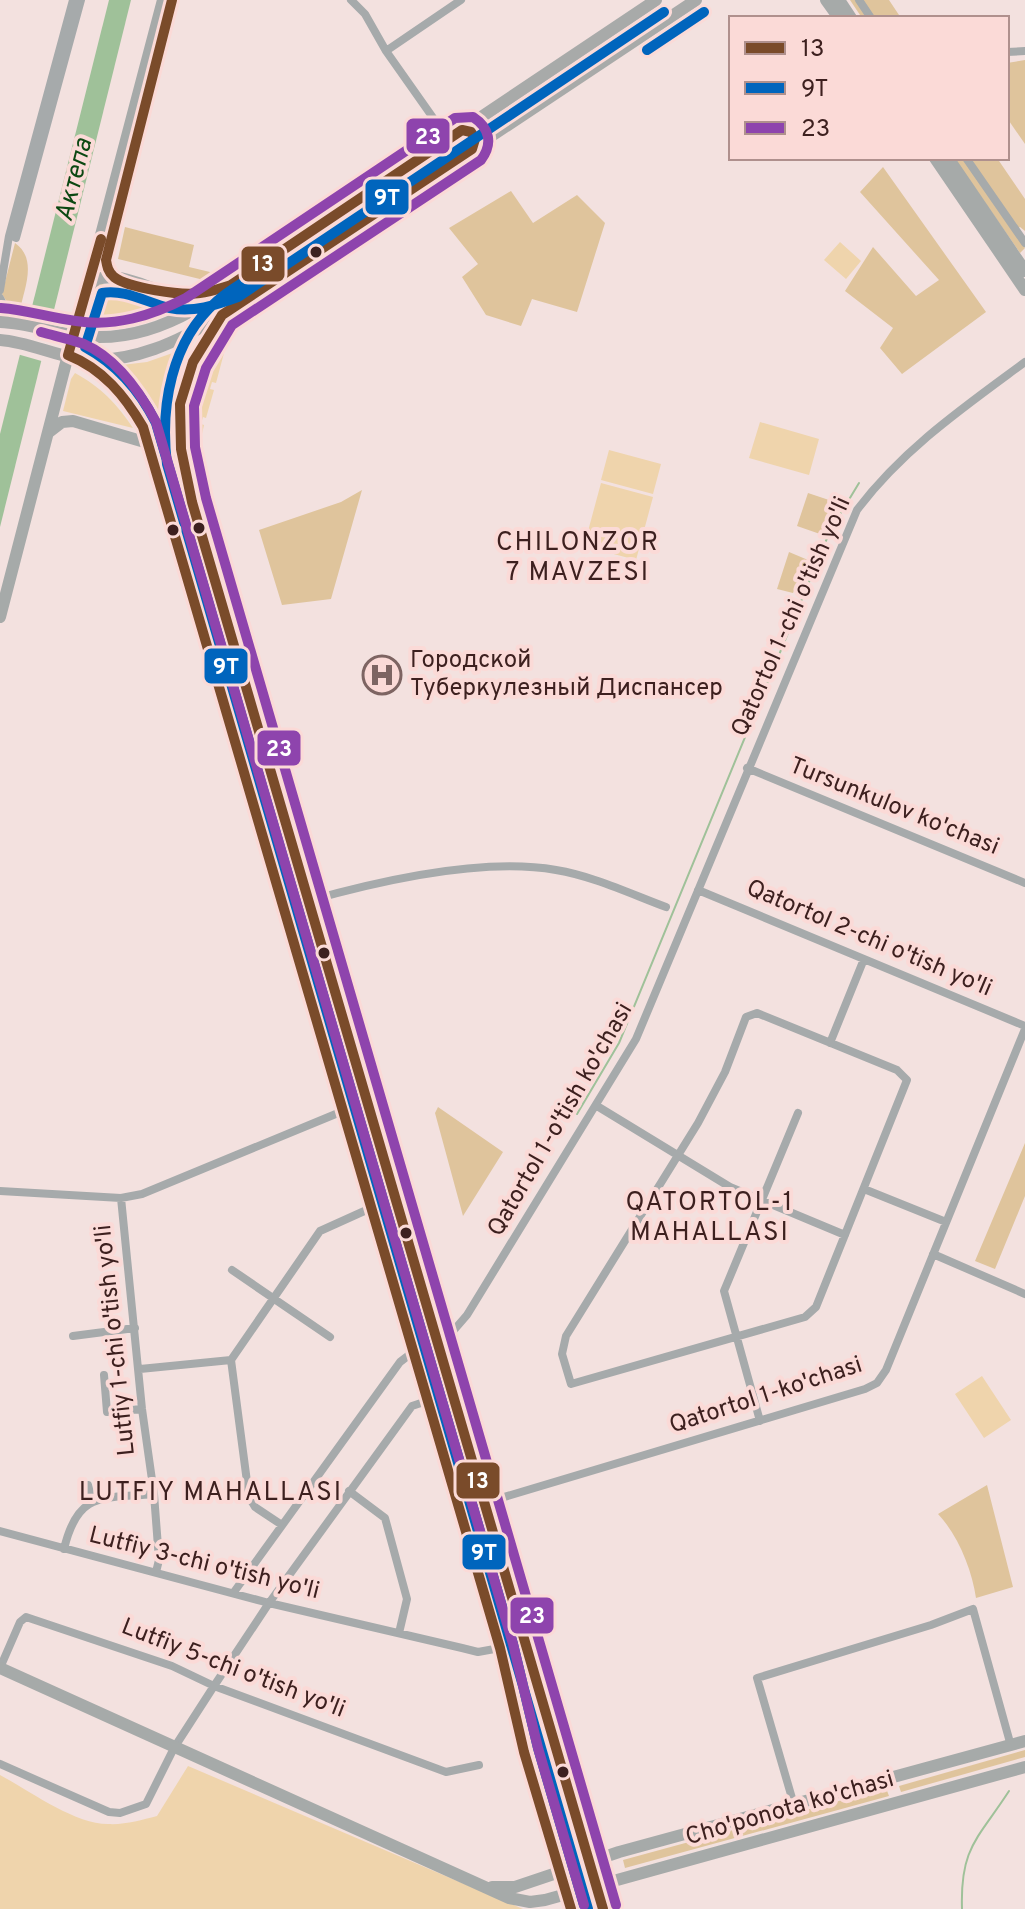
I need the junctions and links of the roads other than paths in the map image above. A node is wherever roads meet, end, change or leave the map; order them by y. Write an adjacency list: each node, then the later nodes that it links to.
1 (73, 0): 18 (street)
2 (81, 0): 18 (street)
3 (163, 0): 24 (main road)
4 (172, 0): 22 (main road)
5 (351, 0): 11 (street)
6 (461, 0): 11 (street)
7 (656, 0): 9 (main road)
8 (696, 0): 10 (main road)
9 (634, 15): 10 (main road); 12 (main road)
10 (646, 33): 14 (main road)
11 (386, 51): 13 (street)
12 (462, 130): 13 (main road); 14 (main road)
13 (448, 139): 23 (main road)
14 (472, 149): 29 (main road)
15 (936, 160): 26 (main road)
16 (949, 160): 21 (main road)
17 (967, 160): 19 (street)
18 (13, 237): 20 (street); 25 (street)
19 (1025, 243)
20 (0, 245)
21 (1025, 271)
22 (115, 278): 23 (main road); 24 (main road)
23 (231, 285): 32 (main road)
24 (87, 288): 32 (main road)
25 (0, 290)
26 (1025, 290)
27 (0, 298): 31 (street)
28 (0, 314): 31 (main road)
29 (222, 315): 34 (main road); 40 (main road)
30 (0, 322): 31 (main road)
31 (24, 323): 32 (main road)
32 (74, 335): 34 (main road)
33 (0, 342): 34 (main road)
34 (74, 357): 36 (main road); 37 (main road)
35 (1025, 362): 39 (street, Qatortol 1-chi o'tish yo'li)
36 (49, 435): 37 (main road); 38 (main road)
37 (148, 443): 41 (main road)
38 (0, 617)
39 (747, 768): 42 (street, Tursunkulov ko'chasi); 43 (street, Qatortol 1-o'tish ko'chasi)
40 (286, 825): 41 (main road); 44 (main road)
41 (261, 832): 45 (main road)
42 (1025, 883)
43 (698, 890): 47 (street, Qatortol 2-chi o'tish yo'li); 50 (street, Qatortol 1-o'tish ko'chasi)
44 (306, 896): 45 (main road); 46 (street); 67 (main road)
45 (281, 900): 51 (main road)
46 (666, 907)
47 (864, 959): 48 (street, Qatortol 2-chi o'tish yo'li); 49 (street)
48 (1025, 1028): 59 (street, Qatortol 1-ko'chasi)
49 (830, 1043): 53 (street); 54 (street)
50 (597, 1106): 53 (street); 67 (street, Qatortol 1-o'tish ko'chasi)
51 (343, 1111): 56 (street, Lutfiy 1-chi o'tish yo'li); 58 (main road)
52 (798, 1113): 57 (street)
53 (678, 1156): 57 (street); 68 (street)
54 (864, 1189): 59 (street); 60 (street)
55 (0, 1191): 56 (street, Lutfiy 1-chi o'tish yo'li)
56 (121, 1198): 65 (street, Lutfiy 1-chi o'tish yo'li)
57 (762, 1202): 60 (street); 68 (street)
58 (371, 1208): 64 (street); 70 (main road)
59 (946, 1222): 61 (street, Qatortol 1-ko'chasi)
60 (845, 1235): 68 (street)
61 (933, 1254): 63 (street); 76 (street, Qatortol 1-ko'chasi)
62 (232, 1270): 64 (street)
63 (1025, 1294)
64 (272, 1298): 69 (street); 71 (street)
65 (135, 1328): 66 (street); 72 (street, Lutfiy 1-chi o'tish yo'li)
66 (73, 1336)
67 (435, 1336): 81 (main road)
68 (736, 1336): 76 (street)
69 (330, 1337)
70 (413, 1352): 74 (main road); 82 (street)
71 (231, 1360): 72 (street); 82 (street)
72 (140, 1369): 75 (street, Lutfiy 1-chi o'tish yo'li)
73 (104, 1375): 75 (street)
74 (427, 1401): 78 (street); 87 (main road)
75 (142, 1409): 79 (street, Lutfiy 1-chi o'tish yo'li)
76 (760, 1421): 81 (street, Qatortol 1-ko'chasi)
77 (88, 1485): 80 (street)
78 (349, 1491): 89 (street); 90 (street)
79 (154, 1494): 80 (street); 85 (street, Lutfiy 1-chi o'tish yo'li)
80 (92, 1501): 84 (street)
81 (484, 1503): 86 (main road)
82 (282, 1525): 88 (street)
83 (0, 1531): 84 (street, Lutfiy 3-chi o'tish yo'li)
84 (64, 1549): 85 (street, Lutfiy 3-chi o'tish yo'li)
85 (156, 1572): 88 (street, Lutfiy 3-chi o'tish yo'li)
86 (505, 1574): 87 (main road); 103 (main road)
87 (480, 1581): 91 (main road)
88 (234, 1592): 89 (street, Lutfiy 3-chi o'tish yo'li)
89 (269, 1603): 90 (street, Lutfiy 3-chi o'tish yo'li); 93 (street)
90 (399, 1633): 91 (street, Lutfiy 3-chi o'tish yo'li)
91 (500, 1648): 104 (main road)
92 (0, 1668): 93 (street, Lutfiy 5-chi o'tish yo'li); 96 (main road, Lutfiy 5-chi o'tish yo'li)
93 (214, 1686): 96 (street); 98 (street, Lutfiy 5-chi o'tish yo'li)
94 (1025, 1741): 95 (main road, Cho'ponota ko'chasi)
95 (1011, 1746): 100 (main road, Cho'ponota ko'chasi); 102 (street)
96 (174, 1748): 97 (street); 106 (main road, Lutfiy 5-chi o'tish yo'li)
97 (0, 1764)
98 (479, 1765)
99 (1025, 1767): 101 (main road, Cho'ponota ko'chasi)
100 (892, 1779): 101 (main road); 102 (main road, Cho'ponota ko'chasi)
101 (899, 1801): 105 (main road, Cho'ponota ko'chasi)
102 (794, 1805): 103 (main road, Cho'ponota ko'chasi)
103 (588, 1861): 104 (main road, Cho'ponota ko'chasi); 105 (main road)
104 (566, 1869): 106 (main road, Cho'ponota ko'chasi); 107 (main road)
105 (596, 1886): 107 (main road, Cho'ponota ko'chasi); 110 (main road)
106 (485, 1887): 107 (main road, Lutfiy 5-chi o'tish yo'li)
107 (574, 1892): 108 (main road); 109 (main road)
108 (571, 1909)
109 (586, 1909)
110 (603, 1909)

